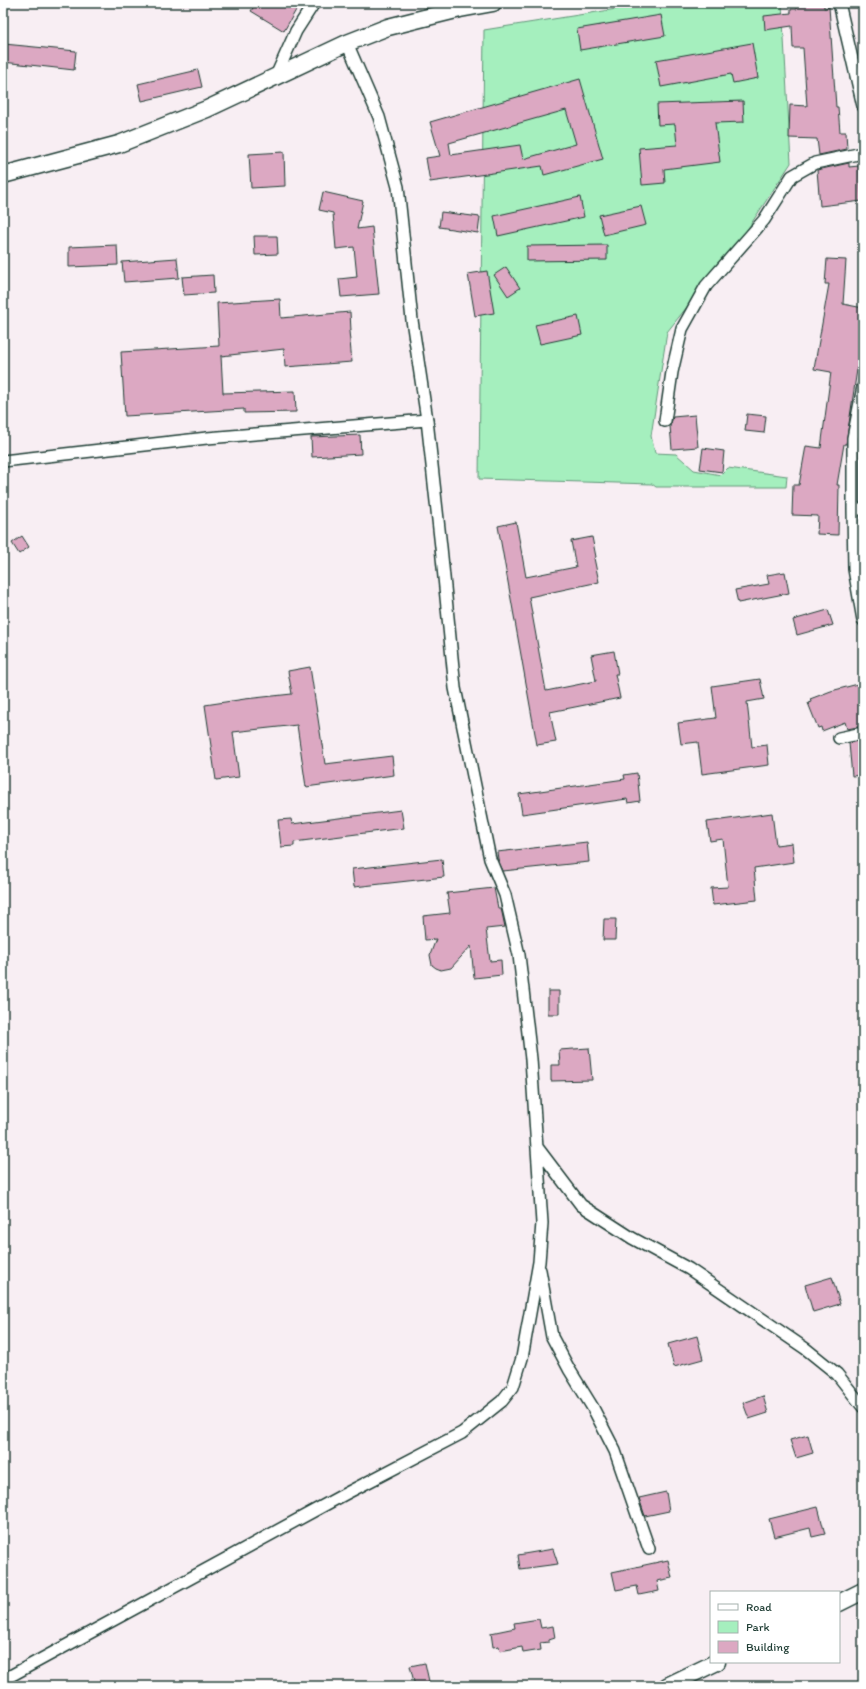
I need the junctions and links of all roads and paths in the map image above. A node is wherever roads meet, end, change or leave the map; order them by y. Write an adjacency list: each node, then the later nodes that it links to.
1 (314, 3): 5 (street)
2 (493, 3): 4 (street)
3 (839, 3): 6 (street)
4 (346, 43): 5 (street); 10 (street)
5 (276, 76): 8 (street)
6 (863, 106)
7 (863, 153): 11 (street)
8 (3, 175)
9 (863, 387): 13 (street)
10 (427, 420): 12 (street); 17 (street)
11 (665, 421)
12 (3, 461)
13 (858, 509): 14 (street)
14 (863, 620)
15 (863, 733): 16 (street)
16 (839, 738)
17 (537, 1146): 18 (street); 19 (street)
18 (538, 1262): 20 (street); 24 (street)
19 (863, 1407)
20 (649, 1550)
21 (863, 1592): 22 (street)
22 (840, 1603)
23 (715, 1663): 25 (street)
24 (3, 1680)
25 (667, 1686)

